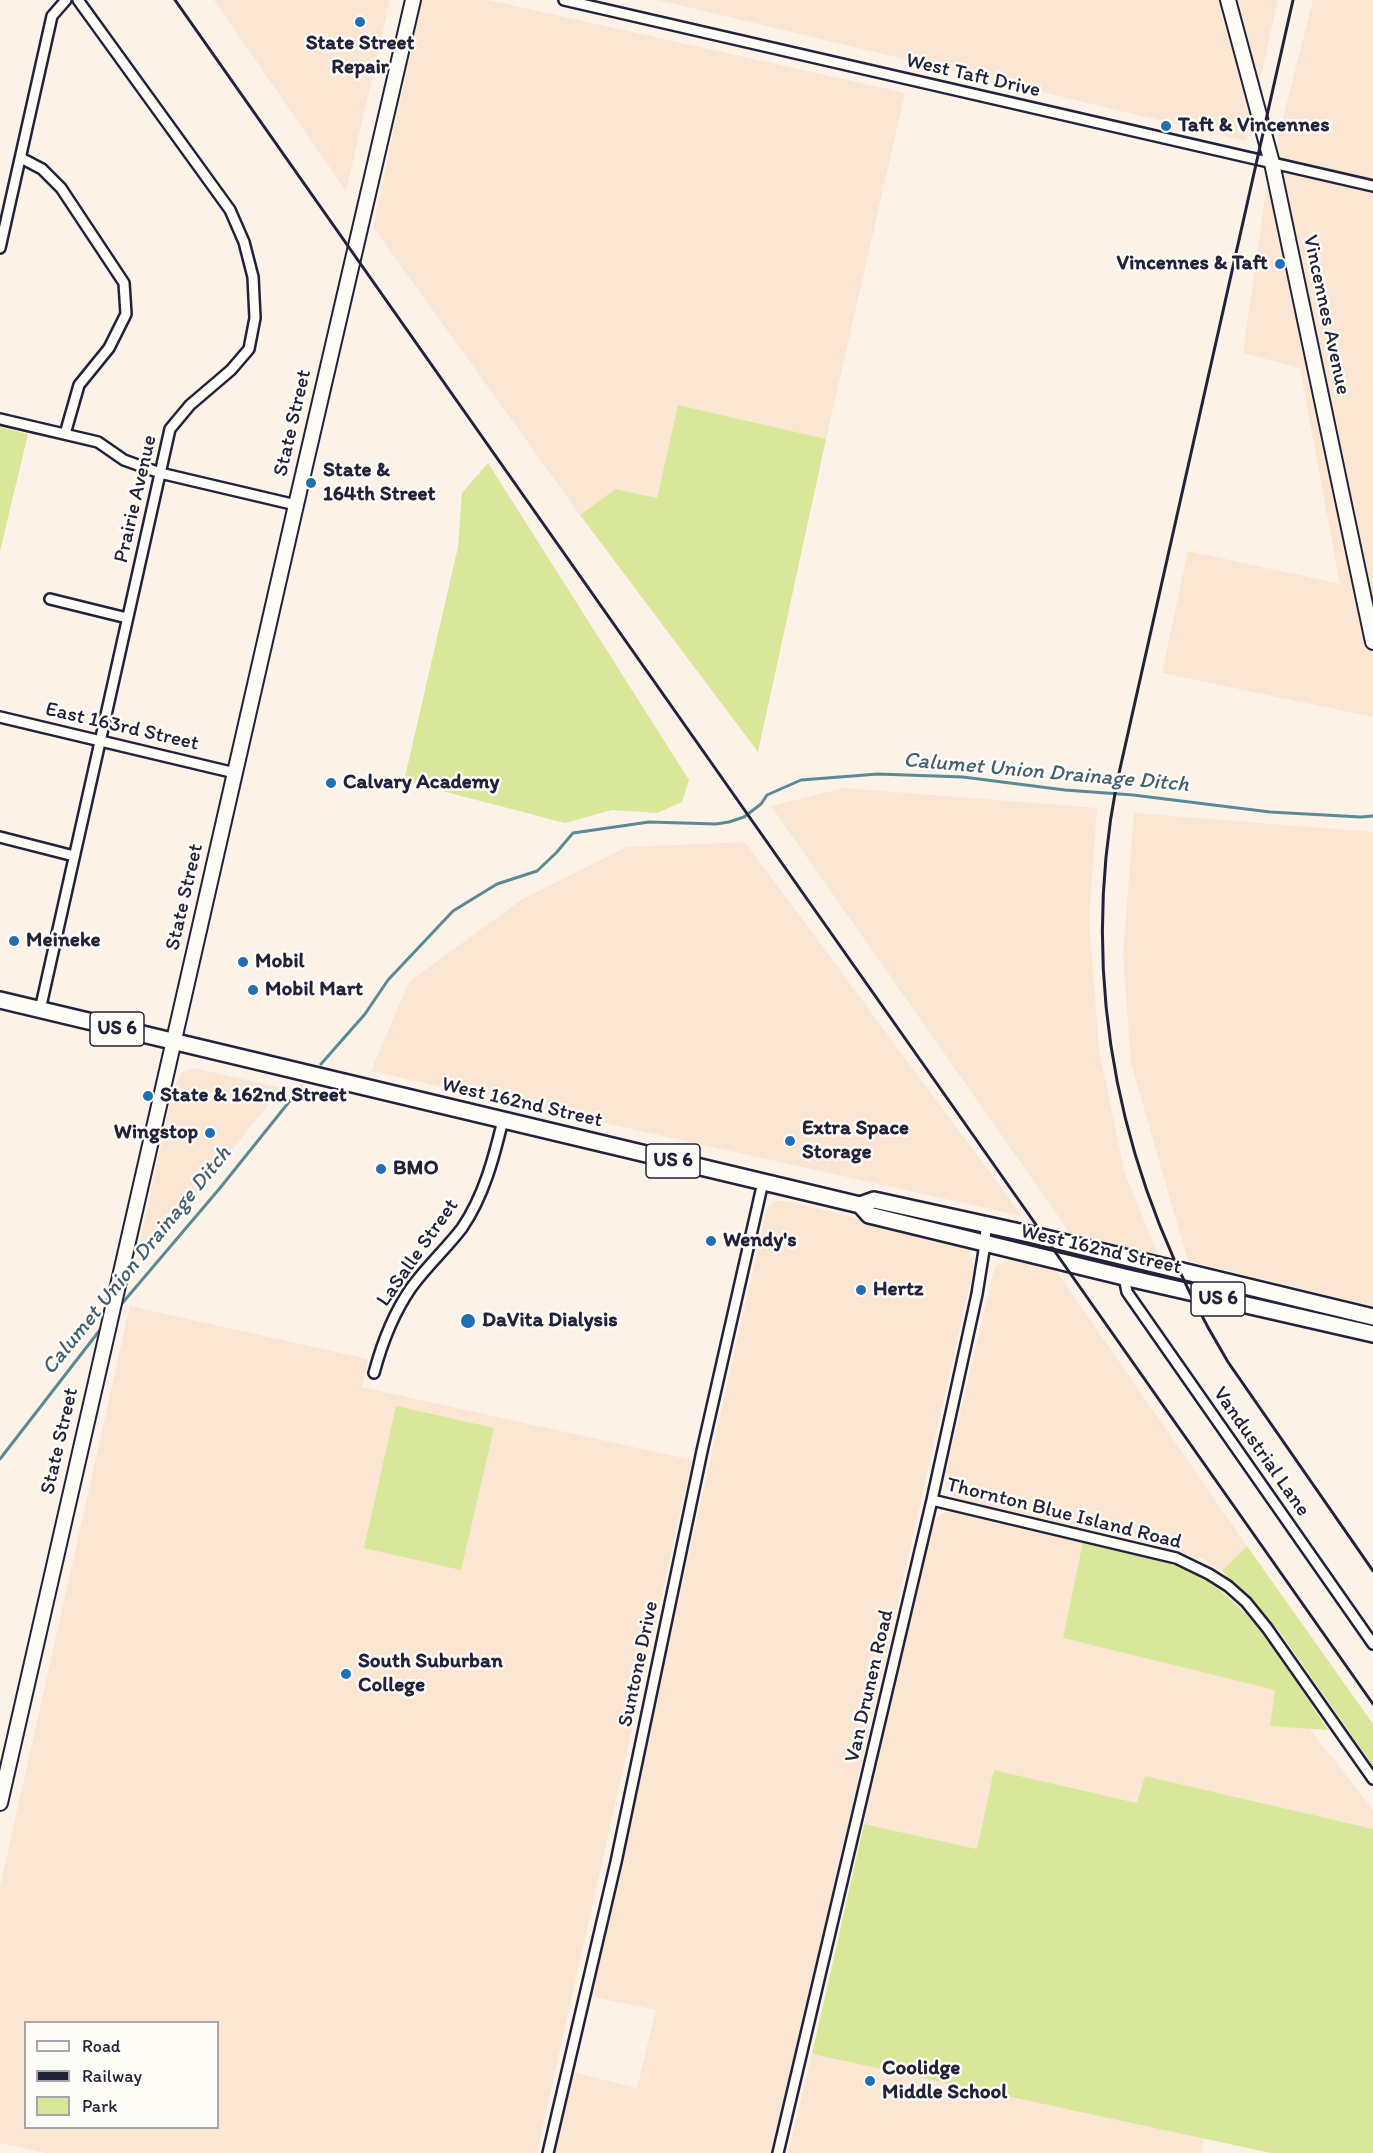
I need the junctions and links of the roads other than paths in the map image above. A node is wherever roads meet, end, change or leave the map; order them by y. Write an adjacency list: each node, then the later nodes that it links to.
1 (66, 0): 6 (street)
2 (78, 0): 12 (street, Prairie Avenue)
3 (413, 0): 13 (street, State Street)
4 (564, 0): 7 (street, West Taft Drive)
5 (1228, 0): 7 (street, Vincennes Avenue)
6 (21, 158): 9 (street); 11 (street)
7 (1272, 163): 8 (street, West Taft Drive); 16 (street, Vincennes Avenue)
8 (1373, 186)
9 (0, 248)
10 (0, 419): 11 (street)
11 (65, 434): 12 (street)
12 (160, 473): 13 (street); 15 (street, Prairie Avenue)
13 (296, 505): 19 (street, State Street)
14 (50, 599): 15 (street)
15 (127, 618): 18 (street, Prairie Avenue)
16 (1373, 642)
17 (0, 717): 18 (street, East 163rd Street)
18 (100, 741): 19 (street, East 163rd Street); 21 (street, Prairie Avenue)
19 (235, 773): 24 (street, State Street)
20 (0, 837): 21 (street)
21 (74, 855): 23 (street, Prairie Avenue)
22 (0, 1000): 23 (main road, US 6)
23 (39, 1010): 24 (main road, US 6)
24 (174, 1043): 25 (main road, West 162nd Street / US 6); 38 (street, State Street)
25 (503, 1120): 26 (main road, West 162nd Street / US 6); 34 (street, LaSalle Street)
26 (764, 1182): 27 (main road, West 162nd Street / US 6); 39 (street, Suntone Drive)
27 (860, 1205): 28 (main road, West 162nd Street / US 6); 29 (main road, West 162nd Street / US 6)
28 (986, 1226): 29 (street, Van Drunen Road); 30 (main road, West 162nd Street / US 6)
29 (985, 1244): 31 (main road, West 162nd Street / US 6); 35 (street, Van Drunen Road)
30 (1127, 1258): 31 (main road); 32 (main road, West 162nd Street / US 6)
31 (1124, 1277): 33 (main road, West 162nd Street / US 6); 36 (street, Vandustrial Lane)
32 (1373, 1317)
33 (1373, 1334)
34 (374, 1373)
35 (932, 1500): 37 (street, Thornton Blue Island Road); 40 (street, Van Drunen Road)
36 (1373, 1644)
37 (1373, 1779)
38 (0, 1803)
39 (548, 2153)
40 (778, 2153)

